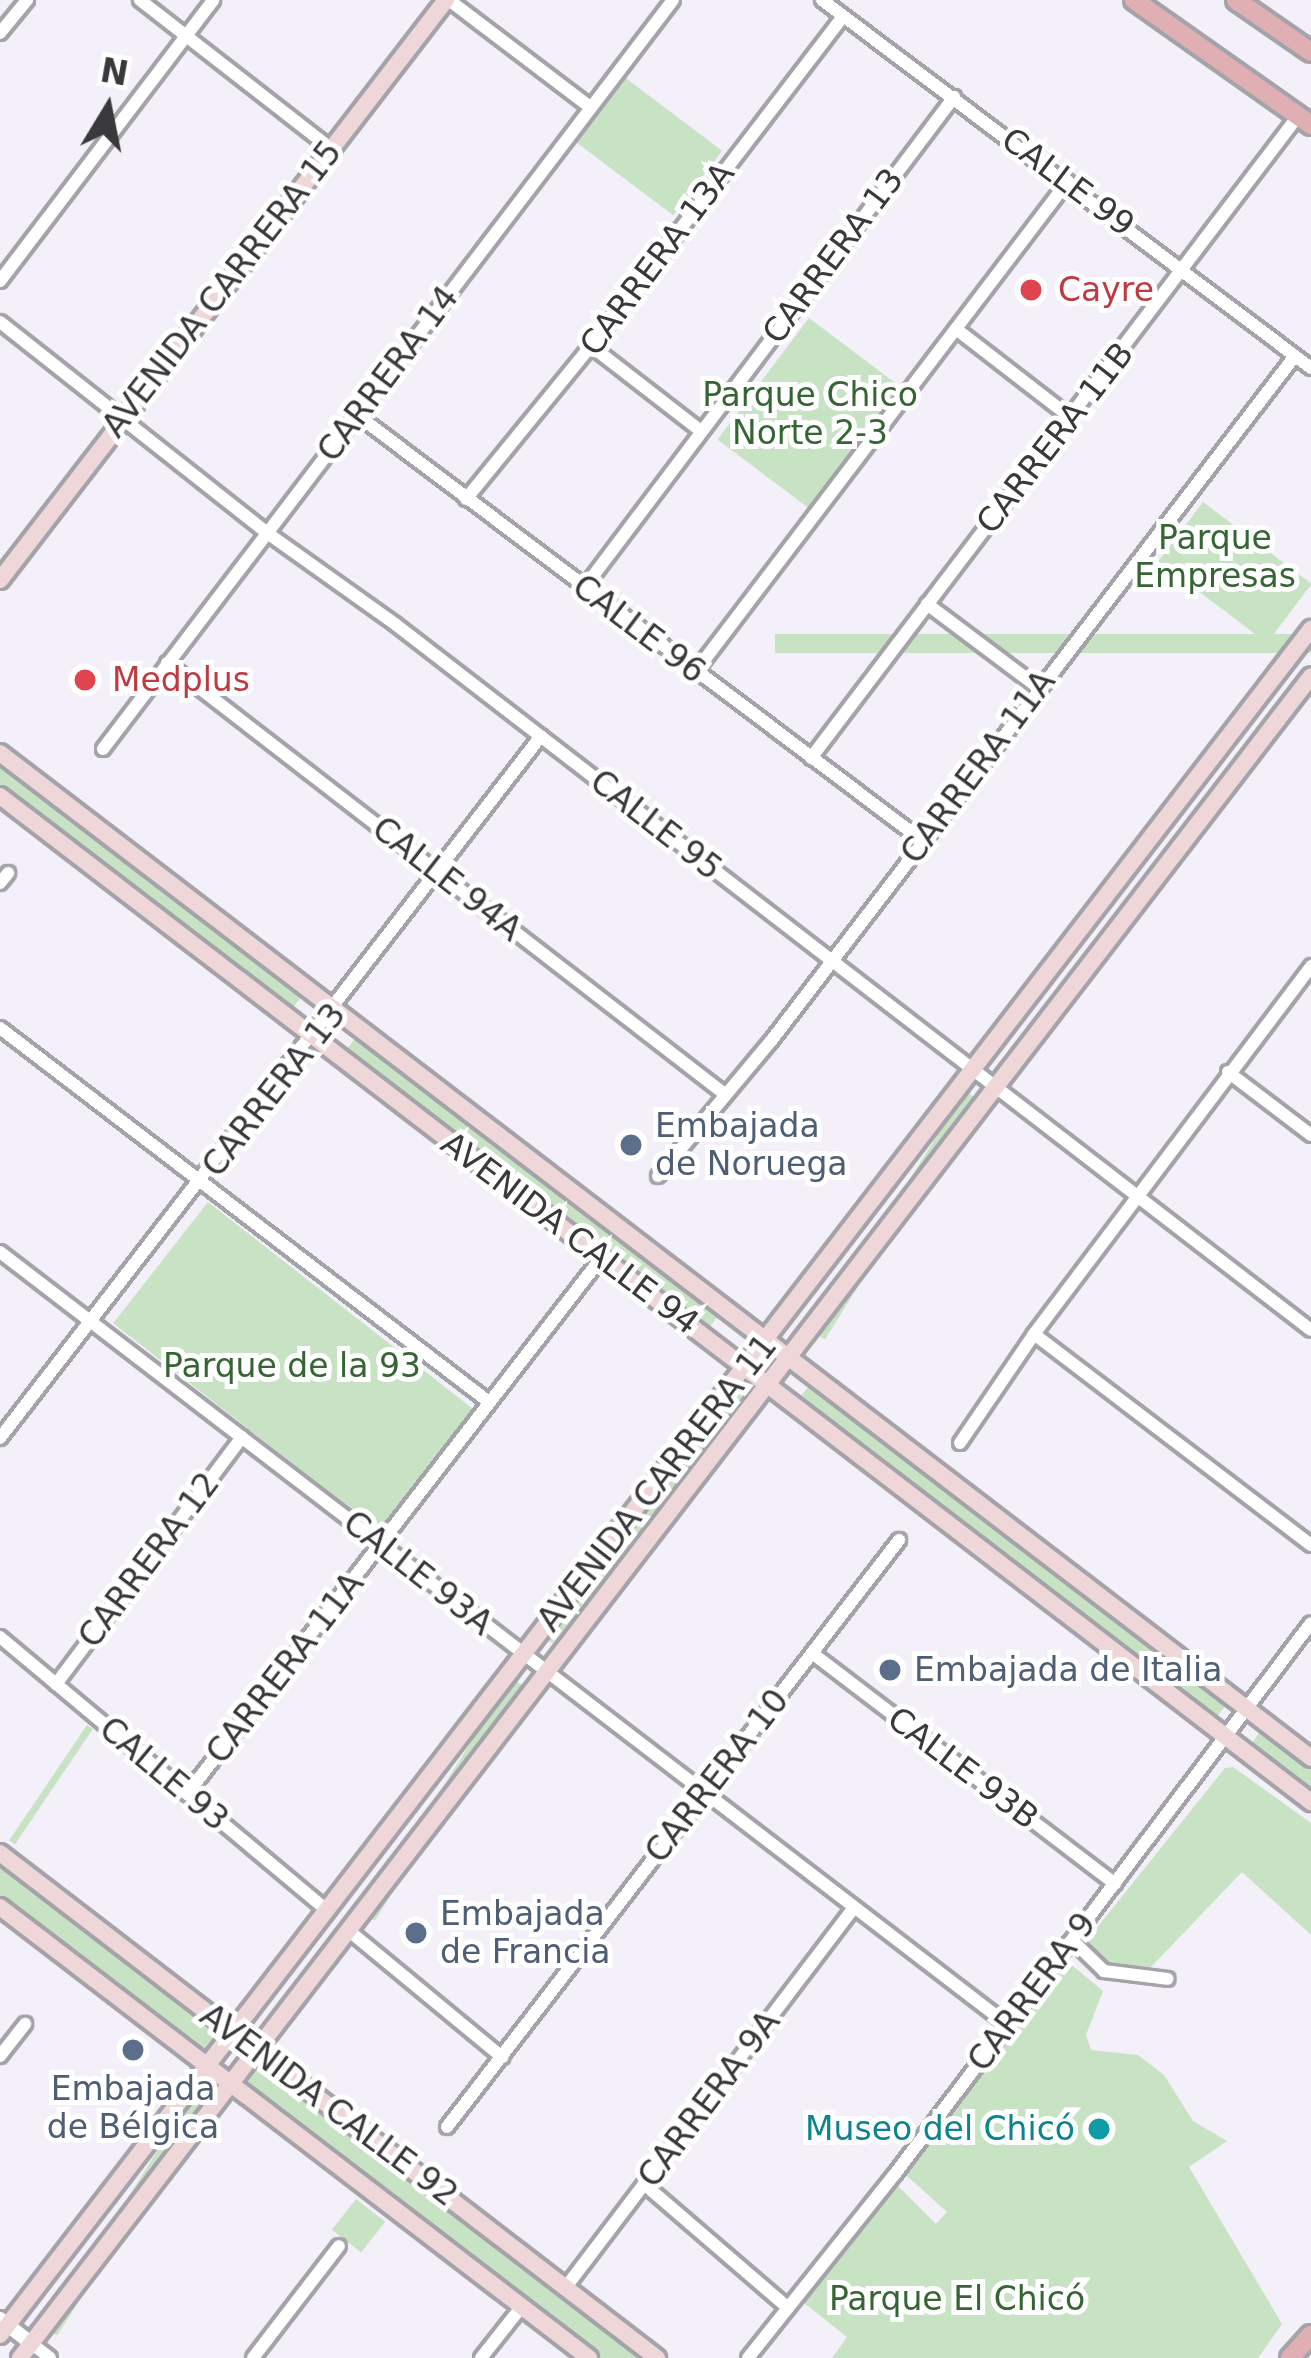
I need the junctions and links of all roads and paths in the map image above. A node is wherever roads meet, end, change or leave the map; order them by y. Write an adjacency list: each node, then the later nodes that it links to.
1 (27, 0): 10 (street)
2 (140, 0): 11 (street)
3 (213, 0): 11 (street)
4 (447, 0): 14 (street); 16 (main road, AVENIDA CARRERA 15)
5 (673, 0): 14 (street, CARRERA 14)
6 (822, 0): 9 (street, CALLE 99)
7 (1236, 0): 12 (main road)
8 (1137, 3): 15 (main road)
9 (843, 16): 13 (street, CALLE 99); 22 (street, CARRERA 13A)
10 (0, 33)
11 (186, 36): 16 (street); 19 (street)
12 (1311, 52)
13 (954, 97): 17 (street, CALLE 99); 28 (street, CARRERA 13)
14 (590, 107): 25 (street, CARRERA 14)
15 (1305, 121): 18 (street, CARRERA 11B)
16 (330, 148): 26 (main road, AVENIDA CARRERA 15)
17 (1068, 181): 18 (street, CALLE 99); 21 (street)
18 (1184, 270): 23 (street, CALLE 99); 27 (street, CARRERA 11B)
19 (0, 281)
20 (0, 322): 26 (street, CALLE 95)
21 (956, 329): 27 (street); 36 (street)
22 (591, 346): 28 (street); 29 (street, CARRERA 13A)
23 (1295, 356): 24 (street, CALLE 99); 37 (street, CARRERA 11A)
24 (1311, 368)
25 (356, 415): 29 (street, CALLE 96); 30 (street, CARRERA 14)
26 (124, 417): 30 (street, CALLE 95); 31 (main road, AVENIDA CARRERA 15)
27 (1071, 418): 33 (street, CARRERA 11B)
28 (701, 431): 32 (street, CARRERA 13)
29 (466, 499): 32 (street, CALLE 96)
30 (266, 532): 35 (street, CARRERA 14); 39 (street, CALLE 95)
31 (0, 580)
32 (584, 588): 36 (street, CALLE 96)
33 (927, 604): 37 (street); 42 (street, CARRERA 11B)
34 (1311, 629): 51 (main road, AVENIDA CARRERA 11)
35 (167, 663): 40 (street, CARRERA 14); 45 (street, CALLE 94A)
36 (696, 671): 42 (street, CALLE 96)
37 (1039, 688): 44 (street, CARRERA 11A)
38 (1308, 688): 53 (main road, AVENIDA CARRERA 11)
39 (541, 736): 45 (street, CARRERA 13); 46 (street, CALLE 95)
40 (103, 749)
41 (0, 753): 48 (main road, AVENIDA CALLE 94)
42 (811, 758): 44 (street, CALLE 96)
43 (0, 796): 50 (main road, AVENIDA CALLE 94)
44 (922, 841): 46 (street, CARRERA 11A)
45 (439, 873): 48 (street, CARRERA 13); 54 (street, CALLE 94A)
46 (830, 959): 51 (street, CALLE 95); 54 (street, CARRERA 11A)
47 (1311, 967): 52 (street)
48 (335, 1010): 50 (street, CARRERA 13); 64 (main road, AVENIDA CALLE 94)
49 (0, 1028): 57 (street)
50 (314, 1037): 57 (street, CARRERA 13); 60 (main road, AVENIDA CALLE 94)
51 (976, 1070): 53 (street, CALLE 95); 64 (main road, AVENIDA CARRERA 11)
52 (1228, 1072): 55 (street); 58 (street)
53 (998, 1087): 58 (street, CALLE 95); 65 (main road, AVENIDA CARRERA 11)
54 (726, 1095): 56 (street, CARRERA 11A)
55 (1311, 1135)
56 (658, 1176)
57 (204, 1181): 61 (street, CARRERA 13); 68 (street)
58 (1137, 1195): 62 (street, CALLE 95); 63 (street)
59 (0, 1252): 61 (street, CALLE 93A)
60 (602, 1257): 66 (main road, AVENIDA CALLE 94); 68 (street, CARRERA 11A)
61 (88, 1319): 69 (street, CALLE 93A); 70 (street, CARRERA 13)
62 (1311, 1330)
63 (1034, 1334): 71 (street); 74 (street)
64 (769, 1341): 65 (main road, AVENIDA CALLE 94); 66 (main road, AVENIDA CARRERA 11)
65 (790, 1358): 67 (main road, AVENIDA CARRERA 11); 81 (main road, AVENIDA CALLE 94)
66 (748, 1369): 67 (main road, AVENIDA CALLE 94); 78 (main road, AVENIDA CARRERA 11)
67 (769, 1385): 79 (main road, AVENIDA CARRERA 11); 82 (main road, AVENIDA CALLE 94)
68 (490, 1402): 73 (street, CARRERA 11A)
69 (242, 1437): 73 (street, CALLE 93A); 80 (street, CARRERA 12)
70 (0, 1438)
71 (960, 1443)
72 (899, 1540): 77 (street, CARRERA 10)
73 (381, 1544): 78 (street, CALLE 93A); 84 (street, CARRERA 11A)
74 (1311, 1545)
75 (1311, 1623): 81 (street, CARRERA 9)
76 (0, 1637): 80 (street, CALLE 93)
77 (812, 1653): 85 (street, CARRERA 10); 88 (street, CALLE 93B)
78 (523, 1654): 79 (street, CALLE 93A); 91 (main road, AVENIDA CARRERA 11)
79 (547, 1672): 85 (street, CALLE 93A); 92 (main road, AVENIDA CARRERA 11)
80 (56, 1684): 84 (street, CALLE 93)
81 (1246, 1706): 82 (street, CARRERA 9); 83 (main road, AVENIDA CALLE 94)
82 (1225, 1736): 86 (main road, AVENIDA CALLE 94); 88 (street, CARRERA 9)
83 (1311, 1758)
84 (187, 1794): 91 (street, CALLE 93)
85 (702, 1796): 90 (street, CALLE 93A); 100 (street, CARRERA 10)
86 (1311, 1802)
87 (0, 1853): 97 (main road, AVENIDA CALLE 92)
88 (1115, 1884): 93 (street, CARRERA 9)
89 (0, 1907): 101 (main road, AVENIDA CALLE 92)
90 (852, 1910): 96 (street, CALLE 93A); 104 (street, CARRERA 9A)
91 (328, 1912): 97 (main road, AVENIDA CARRERA 11)
92 (349, 1930): 98 (main road, AVENIDA CARRERA 11); 100 (street)
93 (1072, 1940): 94 (street); 96 (street, CARRERA 9)
94 (1168, 1978)
95 (25, 2024): 99 (street)
96 (1008, 2025): 108 (street, CARRERA 9)
97 (233, 2032): 98 (main road, AVENIDA CALLE 92); 101 (main road, AVENIDA CARRERA 11)
98 (255, 2050): 102 (main road, AVENIDA CARRERA 11); 106 (main road, AVENIDA CALLE 92)
99 (0, 2056)
100 (502, 2056): 103 (street, CARRERA 10)
101 (207, 2066): 102 (main road, AVENIDA CALLE 92); 109 (main road, AVENIDA CARRERA 11)
102 (230, 2084): 107 (main road, AVENIDA CALLE 92); 111 (main road, AVENIDA CARRERA 11)
103 (447, 2127)
104 (644, 2184): 106 (street, CARRERA 9A); 108 (street)
105 (340, 2246): 113 (street)
106 (566, 2288): 116 (main road, AVENIDA CALLE 92)
107 (521, 2306): 114 (street); 115 (main road, AVENIDA CALLE 92)
108 (788, 2308): 117 (street, CARRERA 9)
109 (2, 2327): 111 (street)
110 (1311, 2336): 118 (main road)
111 (25, 2351): 112 (street)
112 (50, 2358)
113 (253, 2358)
114 (481, 2358)
115 (590, 2358)
116 (657, 2358)
117 (748, 2358)
118 (1290, 2358)

